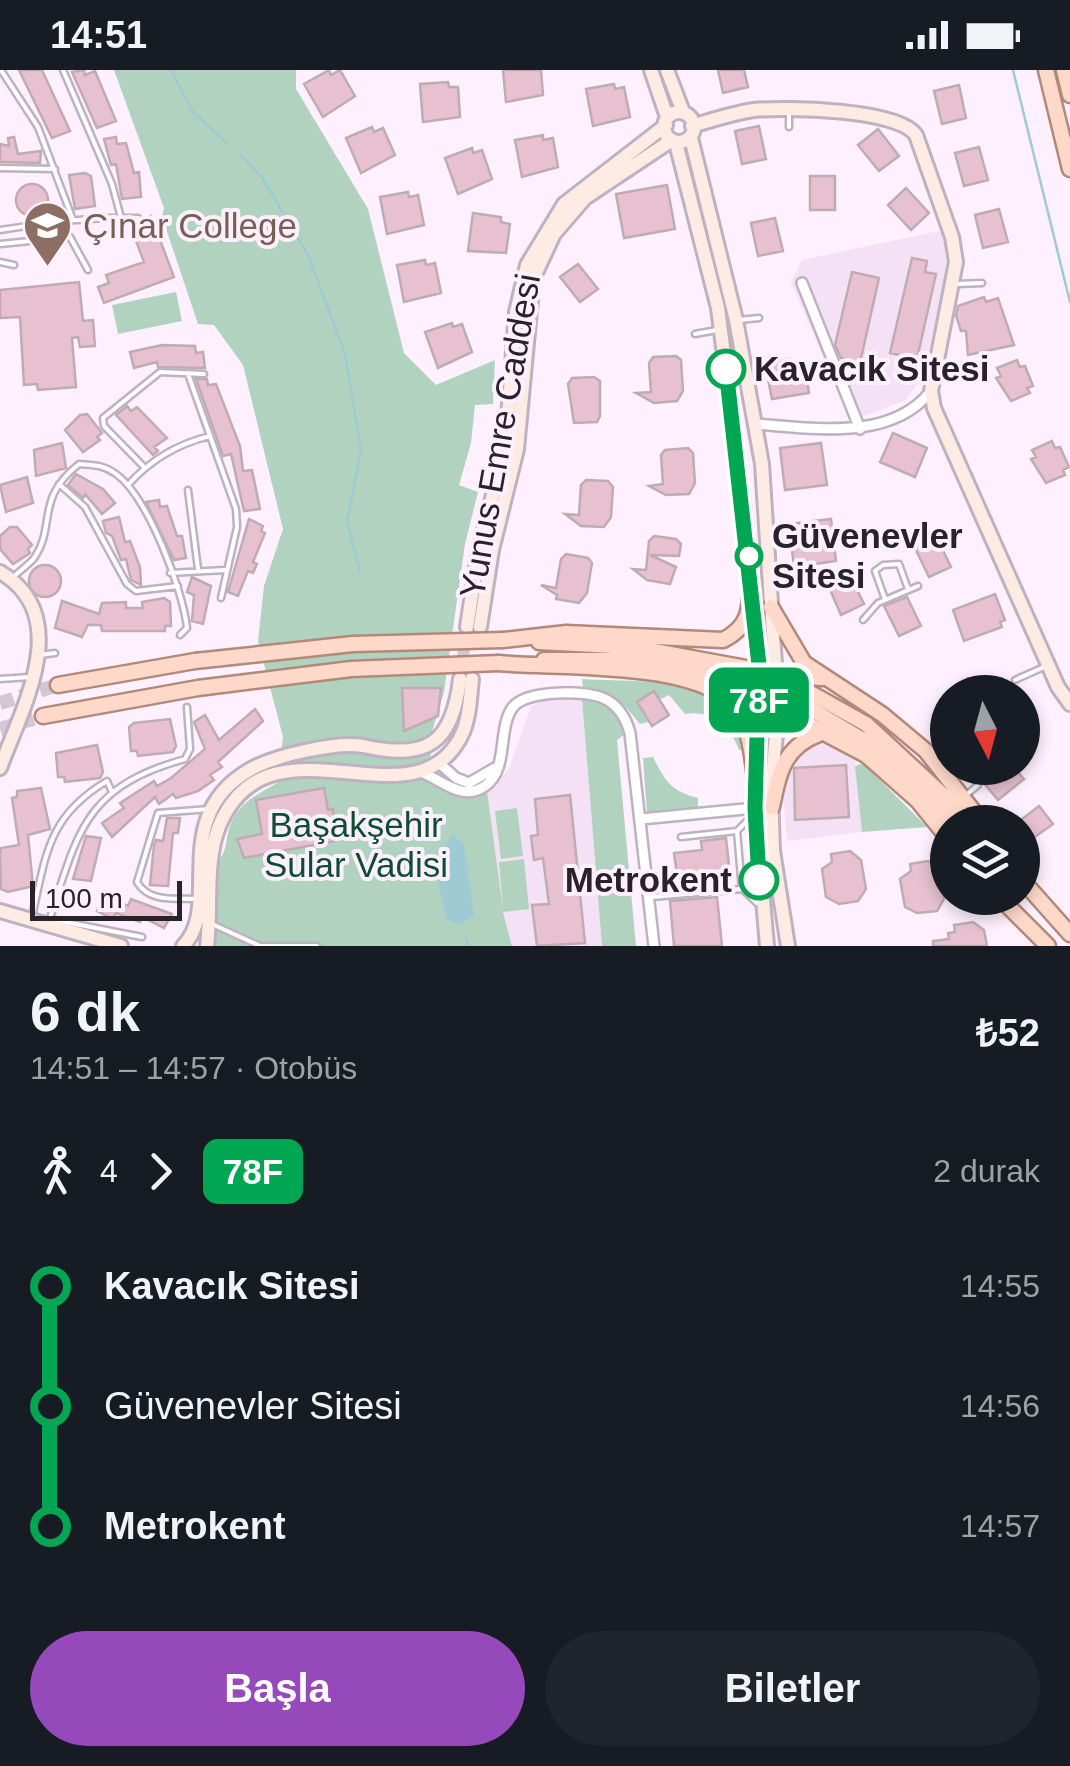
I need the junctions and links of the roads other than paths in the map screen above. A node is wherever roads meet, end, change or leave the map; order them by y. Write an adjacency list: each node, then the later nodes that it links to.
1 (1, 70): 15 (lane)
2 (63, 70): 17 (lane)
3 (651, 70): 10 (street)
4 (667, 70): 9 (street)
5 (1046, 70): 16 (main road)
6 (1064, 70): 7 (main road)
7 (1070, 95)
8 (789, 110): 11 (lane); 12 (street, Yunus Emre Caddesi); 27 (street, Yunus Emre Caddesi)
9 (683, 112): 10 (street, Yunus Emre Caddesi); 12 (street)
10 (667, 121): 13 (street); 13 (street, Yunus Emre Caddesi)
11 (790, 127)
12 (692, 132): 13 (street, Yunus Emre Caddesi); 29 (street)
13 (674, 142): 30 (street)
14 (0, 168): 15 (lane)
15 (54, 169): 19 (lane)
16 (1070, 169)
17 (120, 214): 18 (lane); 19 (lane)
18 (138, 218)
19 (74, 220): 20 (lane)
20 (0, 230)
21 (0, 244): 24 (lane)
22 (0, 262): 23 (lane)
23 (14, 264)
24 (88, 270)
25 (802, 283): 37 (street)
26 (982, 283): 27 (lane)
27 (954, 284): 34 (street)
28 (759, 318): 29 (lane)
29 (736, 320): 35 (street)
30 (721, 329): 31 (lane); 36 (street)
31 (696, 334)
32 (188, 374): 33 (lane); 38 (lane); 40 (lane)
33 (204, 374)
34 (931, 390): 37 (street); 62 (street)
35 (756, 424): 36 (street); 37 (street); 39 (street)
36 (732, 425): 41 (street)
37 (860, 429)
38 (210, 436): 40 (lane); 46 (lane)
39 (762, 464): 41 (street); 55 (street)
40 (144, 466): 43 (lane)
41 (738, 467): 49 (street)
42 (60, 484): 43 (lane); 48 (lane); 50 (lane)
43 (128, 485): 47 (lane)
44 (188, 490): 45 (lane)
45 (198, 569): 46 (lane); 47 (lane)
46 (224, 570): 53 (lane)
47 (170, 573): 50 (lane)
48 (5, 575): 60 (street)
49 (751, 578): 58 (main road); 82 (street)
50 (178, 586): 57 (lane)
51 (918, 586): 52 (lane)
52 (908, 589): 54 (lane); 54 (lane)
53 (221, 598)
54 (886, 598): 56 (lane)
55 (771, 607): 66 (main road); 90 (street)
56 (863, 620)
57 (180, 636)
58 (503, 640): 61 (main road); 67 (main road, bridge)
59 (55, 653): 60 (lane)
60 (40, 655): 64 (street)
61 (499, 663): 70 (main road, bridge); 82 (main road)
62 (1048, 665): 63 (lane); 68 (street)
63 (1025, 675)
64 (34, 677): 65 (lane); 78 (street)
65 (0, 678)
66 (823, 678): 71 (main road); 86 (main road)
67 (58, 685)
68 (1070, 704)
69 (188, 708): 85 (lane)
70 (43, 716)
71 (820, 734): 90 (main road); 93 (main road)
72 (353, 748): 73 (street); 75 (street); 80 (street)
73 (370, 750): 74 (street); 80 (street)
74 (421, 750): 76 (street); 76 (street)
75 (302, 752): 79 (street); 91 (street)
76 (439, 762): 77 (street); 81 (street)
77 (498, 766): 81 (street); 94 (street)
78 (0, 768)
79 (314, 769): 80 (street); 109 (street)
80 (358, 772): 81 (street); 84 (lane)
81 (422, 772)
82 (756, 784): 92 (street)
83 (978, 785): 86 (lane)
84 (368, 786)
85 (112, 793): 107 (lane); 108 (lane)
86 (965, 796): 89 (main road)
87 (934, 805): 88 (main road)
88 (954, 805)
89 (971, 805)
90 (772, 807): 120 (street)
91 (213, 808): 98 (street); 98 (lane)
92 (755, 811): 94 (street); 95 (lane); 101 (street)
93 (930, 816)
94 (641, 819): 99 (street)
95 (736, 831): 96 (lane); 97 (lane)
96 (681, 837)
97 (742, 889): 99 (lane); 101 (lane)
98 (197, 898): 114 (street)
99 (648, 898): 118 (street)
100 (1040, 902): 102 (main road)
101 (762, 907): 119 (street)
102 (1047, 910): 106 (main road); 111 (main road)
103 (0, 911): 107 (street)
104 (1020, 915): 110 (main road)
105 (1023, 915): 110 (main road)
106 (1070, 918)
107 (31, 922): 108 (street)
108 (48, 922): 112 (lane); 113 (street)
109 (210, 922): 116 (street); 117 (lane)
110 (1030, 924): 121 (main road)
111 (1070, 934)
112 (142, 936)
113 (121, 946)
114 (183, 946): 115 (street)
115 (194, 946)
116 (207, 946)
117 (317, 946)
118 (654, 946)
119 (766, 946)
120 (788, 946)
121 (1048, 946)

